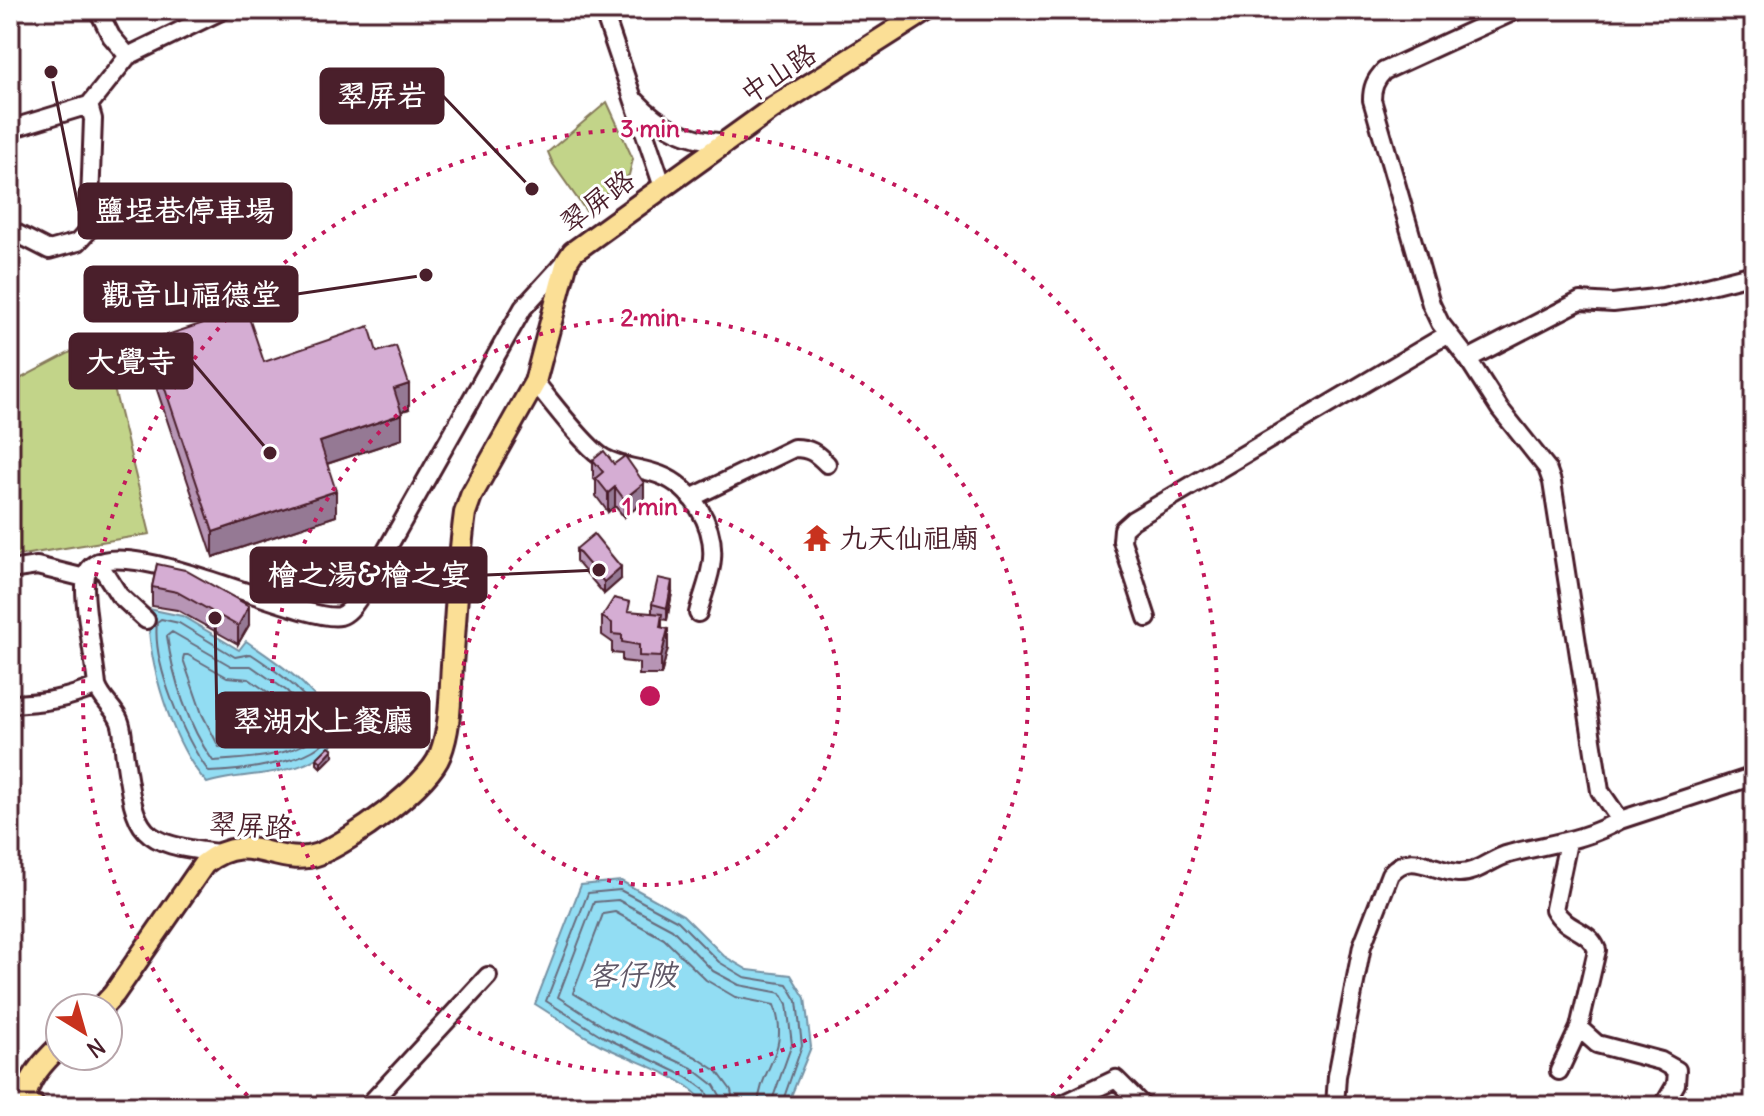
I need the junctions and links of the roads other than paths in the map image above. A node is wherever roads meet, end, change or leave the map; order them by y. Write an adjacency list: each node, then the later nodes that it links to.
1 (98, 10): 6 (street)
2 (223, 10): 6 (street)
3 (603, 10): 7 (street)
4 (927, 10): 10 (main road, 中山路)
5 (1517, 10): 15 (street)
6 (128, 56): 8 (street)
7 (632, 97): 10 (street); 11 (street)
8 (89, 105): 9 (street); 12 (street)
9 (10, 129)
10 (724, 143): 11 (main road, 中山路)
11 (663, 187): 13 (main road, 翠屏路)
12 (10, 230)
13 (567, 261): 17 (main road, 翠屏路); 20 (street, 翠屏路)
14 (1754, 274): 16 (street)
15 (1448, 334): 16 (street); 24 (street)
16 (1468, 359): 29 (street)
17 (535, 382): 19 (street); 31 (main road, 翠屏路)
18 (827, 464): 19 (street)
19 (691, 498): 23 (street)
20 (98, 562): 22 (street); 25 (street)
21 (10, 570): 22 (street)
22 (85, 578): 26 (street, 翠屏路)
23 (698, 613)
24 (1147, 618)
25 (146, 620)
26 (97, 686): 27 (street); 31 (street, 翠屏路)
27 (10, 704)
28 (1754, 776): 29 (street)
29 (1620, 820): 30 (street)
30 (1568, 842): 34 (street); 41 (street)
31 (218, 853): 33 (main road)
32 (488, 976): 38 (street)
33 (115, 992)
34 (1579, 1028): 36 (street); 42 (street)
35 (44, 1061): 37 (main road)
36 (1559, 1071)
37 (26, 1105)
38 (368, 1106)
39 (1059, 1106): 40 (street)
40 (1143, 1106)
41 (1335, 1106)
42 (1663, 1106)

